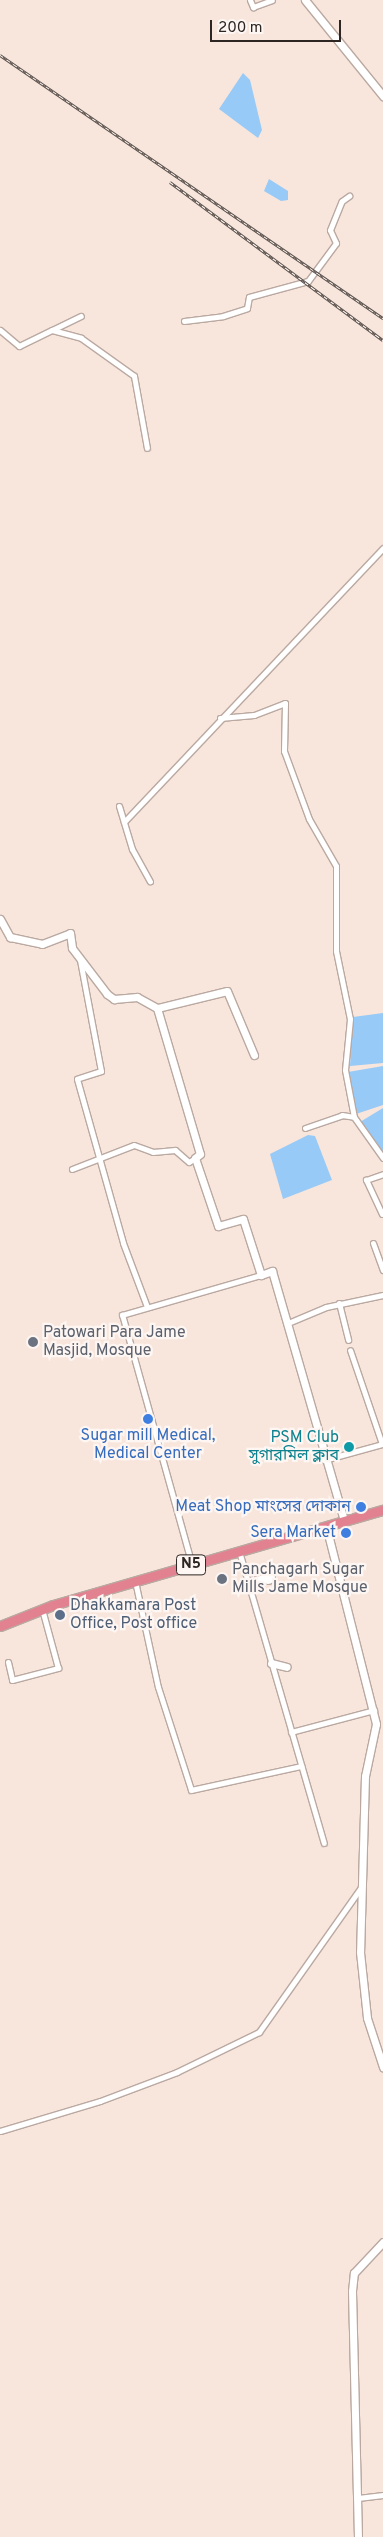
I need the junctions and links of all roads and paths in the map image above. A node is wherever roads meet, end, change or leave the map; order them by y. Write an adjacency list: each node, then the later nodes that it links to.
1 (250, 0): 2 (street)
2 (272, 0)
3 (305, 0): 4 (main road)
4 (383, 96)
5 (349, 196): 7 (street)
6 (82, 316): 9 (street)
7 (184, 321)
8 (0, 330): 9 (street)
9 (52, 330): 10 (street)
10 (147, 448)
11 (383, 548): 12 (street)
12 (220, 718): 14 (street); 20 (street)
13 (118, 806): 14 (street)
14 (124, 822): 15 (street)
15 (150, 881)
16 (0, 918): 17 (main road)
17 (80, 958): 18 (main road); 22 (street)
18 (157, 1008): 19 (main road); 23 (main road)
19 (254, 1055)
20 (354, 1117): 21 (street); 24 (street)
21 (305, 1128)
22 (100, 1156): 23 (street); 25 (street); 33 (street)
23 (196, 1158): 30 (main road)
24 (383, 1158)
25 (72, 1168)
26 (383, 1174): 27 (street)
27 (382, 1214)
28 (373, 1243): 29 (street)
29 (383, 1270)
30 (262, 1275): 33 (street); 34 (main road)
31 (383, 1295): 32 (street)
32 (339, 1304): 34 (street); 35 (street)
33 (147, 1308): 42 (street)
34 (288, 1324): 37 (main road)
35 (348, 1340)
36 (350, 1350): 37 (street)
37 (324, 1460): 39 (main road)
38 (383, 1510): 39 (highway, N5)
39 (344, 1521): 40 (highway, N5)
40 (326, 1526): 41 (highway, N5); 51 (main road)
41 (239, 1551): 42 (highway, N5); 45 (street)
42 (192, 1565): 44 (highway, N5)
43 (264, 1578): 45 (main road)
44 (135, 1581): 46 (highway, N5); 53 (street)
45 (248, 1582): 49 (street)
46 (42, 1609): 47 (highway, N5); 48 (street)
47 (0, 1626)
48 (8, 1662)
49 (271, 1663): 50 (main road); 52 (street)
50 (287, 1667)
51 (374, 1710): 52 (street); 55 (main road)
52 (291, 1732): 53 (street)
53 (301, 1766): 54 (street)
54 (324, 1843)
55 (364, 1884): 56 (main road); 57 (street)
56 (383, 2067)
57 (0, 2131)
58 (383, 2242): 60 (main road)
59 (383, 2495): 60 (street)
60 (358, 2498): 61 (main road)
61 (358, 2537)

